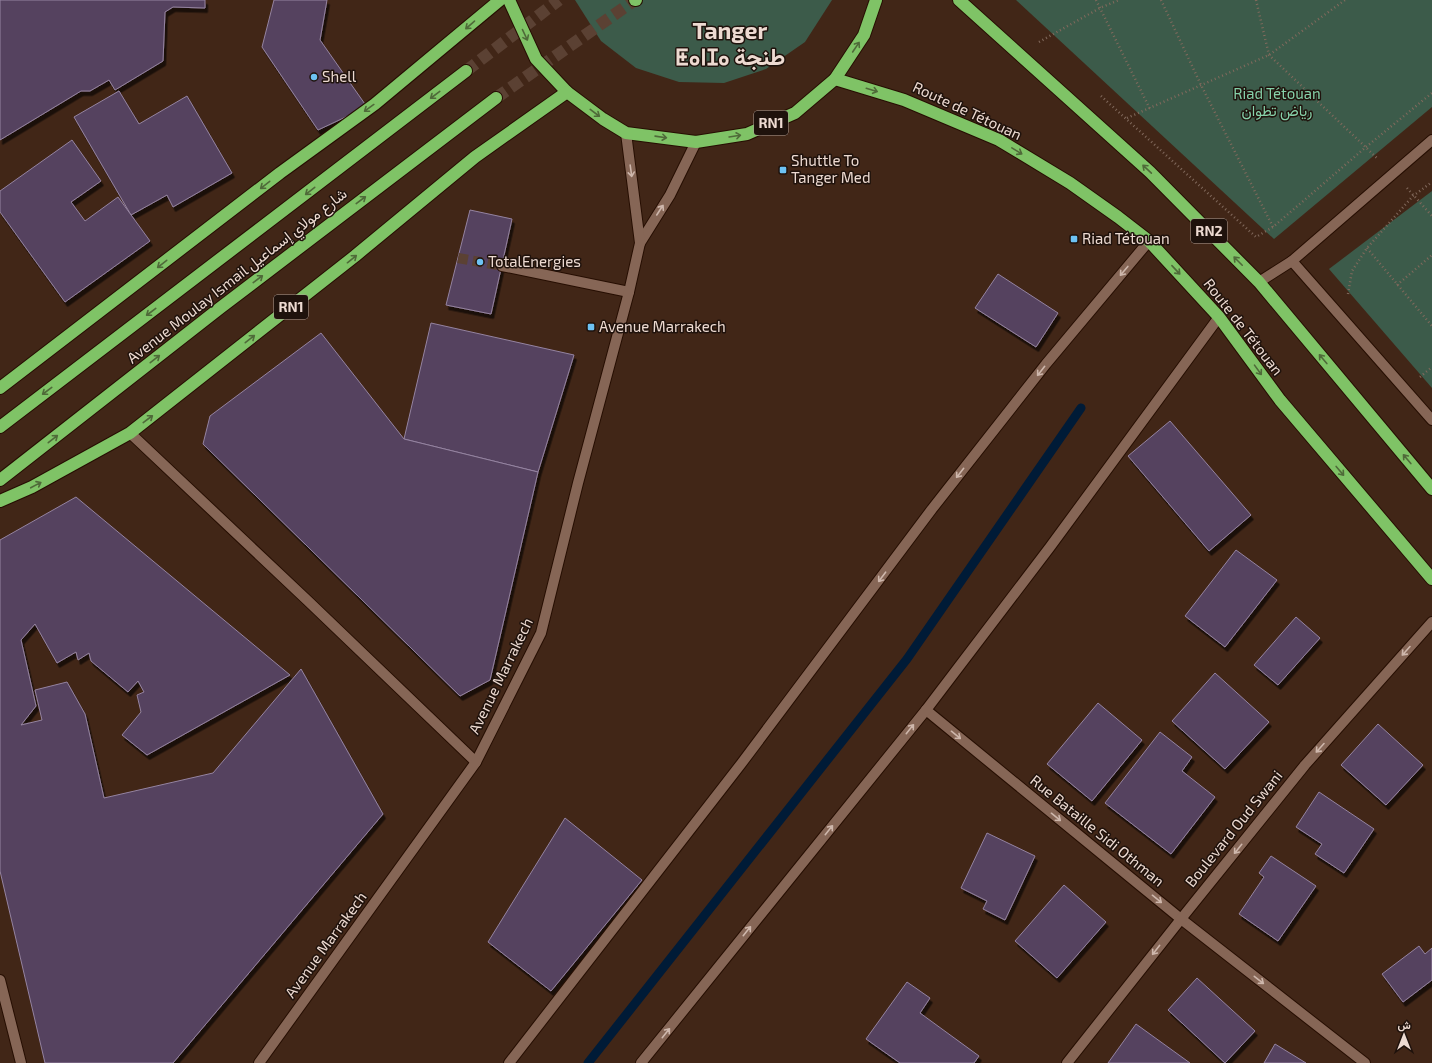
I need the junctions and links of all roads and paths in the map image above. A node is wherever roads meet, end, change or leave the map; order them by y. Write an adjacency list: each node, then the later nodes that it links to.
1 (500, 0): 45 (highway, one-way to 45)
2 (509, 0): 18 (highway, RN1, one-way to 18)
3 (876, 0): 16 (highway, RN1, one-way to 3)
4 (959, 0): 39 (highway, RN2, one-way to 4)
5 (1096, 0): 10 (path)
6 (1118, 0): 10 (path)
7 (1161, 0): 17 (path)
8 (1256, 0): 14 (path)
9 (1345, 0): 14 (path)
10 (1100, 8): 12 (path); 22 (path)
11 (1033, 37): 12 (path)
12 (1039, 42): 13 (path)
13 (1044, 47)
14 (1268, 55): 17 (path); 27 (path)
15 (466, 71): 47 (highway, Avenue Moulay Ismail شارع مولاي إسماعيل, one-way to 47)
16 (834, 79): 26 (highway, RN1, one-way to 16); 33 (highway, Route de Tétouan, one-way to 33)
17 (1201, 85): 22 (path); 32 (path)
18 (567, 92): 24 (highway, RN1, one-way to 24); 48 (highway, RN1, one-way to 18)
19 (1097, 93): 23 (path)
20 (1432, 93): 27 (path)
21 (496, 98): 49 (highway, Avenue Moulay Ismail شارع مولاي إسماعيل, one-way to 21)
22 (1150, 109): 23 (path)
23 (1127, 118): 32 (path)
24 (626, 133): 26 (highway, RN1, one-way to 26); 34 (street, Avenue Marrakech, one-way to 34)
25 (1432, 140): 28 (street)
26 (696, 142): 34 (street, Avenue Marrakech, one-way to 26)
27 (1366, 147): 28 (path); 32 (path)
28 (1393, 173): 30 (path); 37 (street)
29 (1432, 182): 30 (path)
30 (1414, 196): 31 (path); 35 (path)
31 (1432, 216)
32 (1273, 227)
33 (1149, 241): 43 (highway, Route de Tétouan, one-way to 43); 60 (street, one-way to 60)
34 (640, 243): 41 (street, Avenue Marrakech)
35 (1367, 248): 40 (path); 42 (path)
36 (1432, 255): 40 (path)
37 (1292, 260): 39 (street); 46 (street)
38 (502, 266): 41 (street)
39 (1259, 282): 50 (highway, RN2, one-way to 39)
40 (1397, 284): 44 (path)
41 (629, 292): 55 (street, Avenue Marrakech)
42 (1347, 300)
43 (1219, 317): 52 (highway, Route de Tétouan, one-way to 52); 54 (street)
44 (1432, 326)
45 (0, 388)
46 (1432, 420)
47 (0, 427)
48 (130, 433): 51 (highway, RN1, one-way to 48); 55 (street)
49 (0, 480)
50 (1432, 489)
51 (0, 501)
52 (1432, 579)
53 (1432, 622): 56 (street, Boulevard Oud Swani, one-way to 56)
54 (926, 710): 56 (street, Rue Bataille Sidi Othman, one-way to 56); 61 (street, one-way to 54)
55 (476, 762): 59 (street, Avenue Marrakech)
56 (1181, 919): 62 (street, Boulevard Oud Swani, one-way to 62); 63 (street, Rue Bataille Sidi Othman, one-way to 63)
57 (0, 980): 58 (street)
58 (20, 1063)
59 (259, 1063)
60 (509, 1063)
61 (641, 1063)
62 (1067, 1063)
63 (1364, 1063)

